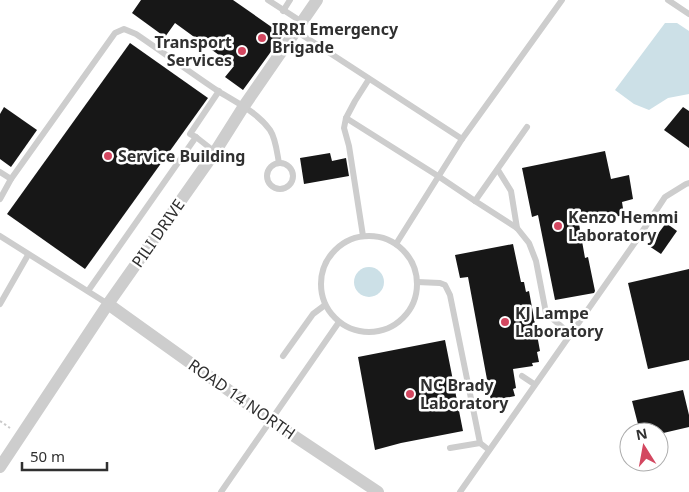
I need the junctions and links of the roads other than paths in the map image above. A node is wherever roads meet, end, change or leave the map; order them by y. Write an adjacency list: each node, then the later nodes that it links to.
1 (268, 0): 6 (lane)
2 (290, 0): 6 (lane)
3 (317, 0): 8 (street, PILI DRIVE)
4 (562, 0): 15 (lane)
5 (668, 0): 7 (lane)
6 (283, 11): 8 (lane)
7 (689, 14)
8 (299, 27): 9 (lane); 11 (street, PILI DRIVE)
9 (369, 80): 12 (lane); 15 (lane)
10 (219, 91): 11 (lane); 14 (lane); 21 (lane)
11 (244, 106): 16 (street, PILI DRIVE); 17 (lane)
12 (346, 118): 20 (lane); 27 (lane)
13 (527, 127): 18 (lane)
14 (196, 138): 16 (lane); 33 (lane)
15 (462, 139): 20 (lane)
16 (215, 152): 35 (street, PILI DRIVE)
17 (278, 164): 17 (lane)
18 (498, 170): 24 (lane); 25 (lane)
19 (0, 172): 21 (lane)
20 (438, 176): 24 (lane); 30 (lane)
21 (11, 179): 23 (lane)
22 (689, 183): 29 (lane)
23 (0, 199)
24 (475, 202): 25 (lane)
25 (517, 228): 38 (lane)
26 (0, 236): 31 (lane)
27 (363, 236): 30 (lane); 36 (lane)
28 (588, 239): 29 (lane)
29 (636, 241): 38 (lane)
30 (396, 244): 32 (lane)
31 (28, 255): 33 (lane); 34 (lane)
32 (417, 282): 37 (lane); 43 (lane)
33 (88, 291): 35 (lane)
34 (0, 304)
35 (108, 304): 42 (street, ROAD 14 NORTH); 46 (street, PILI DRIVE)
36 (325, 305): 37 (lane); 39 (lane)
37 (339, 322): 42 (lane)
38 (570, 334): 41 (lane)
39 (283, 356)
40 (522, 376): 41 (lane)
41 (534, 384): 45 (lane)
42 (270, 420): 47 (lane); 48 (street, ROAD 14 NORTH)
43 (480, 443): 44 (lane); 45 (lane)
44 (450, 448)
45 (488, 450): 49 (lane)
46 (0, 467)
47 (221, 492)
48 (378, 492)
49 (460, 492)

